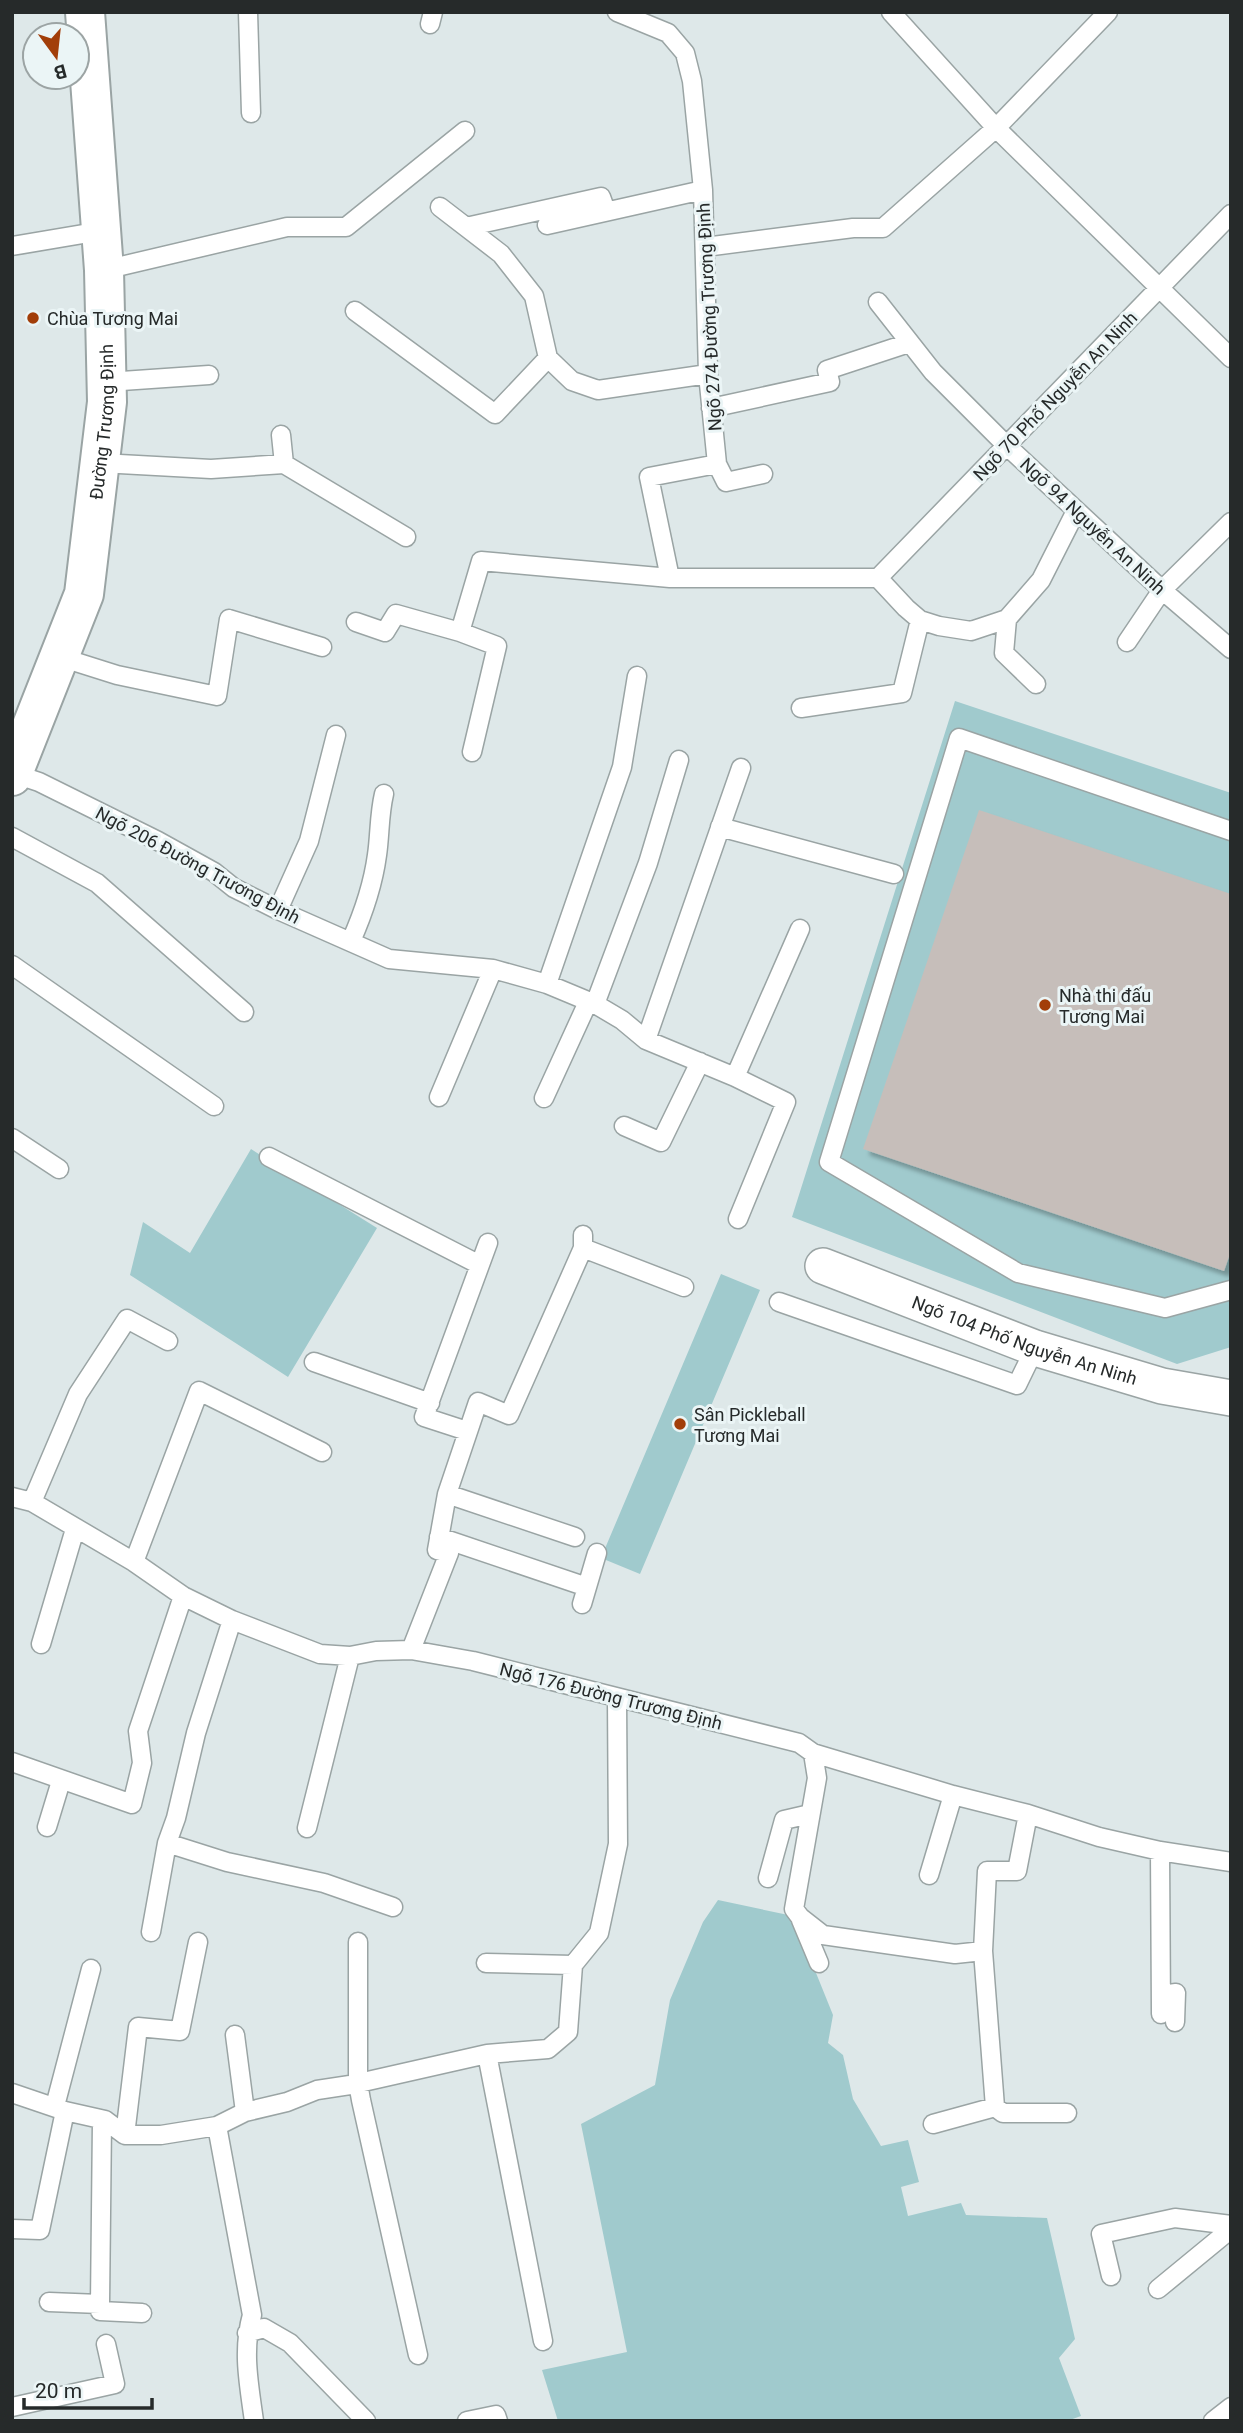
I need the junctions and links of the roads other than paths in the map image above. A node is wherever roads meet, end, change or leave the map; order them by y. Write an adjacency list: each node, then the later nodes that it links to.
1 (85, 12): 16 (main road, Đường Trương Định)
2 (248, 12): 7 (lane)
3 (617, 12): 6 (lane, Ngõ 274 Đường Trương Định)
4 (891, 12): 8 (lane)
5 (1108, 12): 8 (lane)
6 (645, 18): 10 (lane, Ngõ 274 Đường Trương Định)
7 (251, 113)
8 (996, 128): 18 (lane); 20 (lane)
9 (465, 131): 19 (lane)
10 (703, 190): 12 (lane); 18 (lane, Ngõ 274 Đường Trương Định)
11 (440, 207): 15 (lane)
12 (606, 211): 14 (lane); 15 (lane)
13 (1231, 214): 20 (lane, Ngõ 70 Phố Nguyễn An Ninh)
14 (547, 225)
15 (466, 227): 24 (lane)
16 (101, 231): 17 (lane); 19 (main road, Đường Trương Định)
17 (12, 246)
18 (705, 247): 26 (lane, Ngõ 274 Đường Trương Định)
19 (104, 270): 28 (main road, Đường Trương Định)
20 (1159, 288): 25 (lane); 31 (lane, Ngõ 70 Phố Nguyễn An Ninh)
21 (878, 302): 23 (lane, Ngõ 94 Nguyễn An Ninh)
22 (355, 311): 24 (lane)
23 (909, 343): 29 (lane); 31 (lane, Ngõ 94 Nguyễn An Ninh)
24 (548, 358): 26 (lane)
25 (1231, 358)
26 (708, 374): 29 (lane, Ngõ 274 Đường Trương Định)
27 (209, 375): 28 (lane)
28 (107, 382): 32 (main road, Đường Trương Định)
29 (711, 408): 34 (lane, Ngõ 274 Đường Trương Định)
30 (281, 435): 33 (lane)
31 (1007, 446): 36 (lane, Ngõ 94 Nguyễn An Ninh); 40 (lane, Ngõ 70 Phố Nguyễn An Ninh)
32 (101, 463): 33 (lane); 49 (main road, Đường Trương Định)
33 (284, 464): 38 (lane)
34 (717, 464): 35 (lane); 39 (lane)
35 (763, 474)
36 (1076, 510): 41 (lane, Ngõ 94 Nguyễn An Ninh); 42 (lane)
37 (1231, 522): 41 (lane)
38 (406, 537)
39 (670, 578): 40 (lane); 45 (lane)
40 (878, 578): 43 (lane)
41 (1161, 590): 46 (lane); 48 (lane, Ngõ 94 Nguyễn An Ninh)
42 (1007, 619): 43 (lane); 51 (lane)
43 (920, 620): 52 (lane)
44 (356, 622): 45 (lane)
45 (460, 632): 54 (lane)
46 (1126, 642)
47 (322, 647): 49 (lane)
48 (1231, 649)
49 (60, 656): 57 (main road, Đường Trương Định)
50 (637, 676): 68 (lane)
51 (1036, 684)
52 (801, 708)
53 (335, 735): 63 (lane)
54 (472, 752)
55 (679, 760): 69 (lane)
56 (741, 768): 59 (lane)
57 (13, 774): 63 (lane, Ngõ 206 Đường Trương Định)
58 (384, 794): 65 (lane)
59 (720, 827): 62 (lane); 71 (lane)
60 (1231, 831): 86 (lane)
61 (12, 837): 70 (lane)
62 (894, 874)
63 (278, 910): 65 (lane, Ngõ 206 Đường Trương Định)
64 (800, 929): 73 (lane)
65 (351, 941): 67 (lane, Ngõ 206 Đường Trương Định)
66 (12, 965): 76 (lane)
67 (493, 969): 68 (lane, Ngõ 206 Đường Trương Định); 74 (lane)
68 (547, 984): 69 (lane, Ngõ 206 Đường Trương Định)
69 (592, 1003): 71 (lane, Ngõ 206 Đường Trương Định); 75 (lane)
70 (244, 1013)
71 (646, 1040): 72 (lane, Ngõ 206 Đường Trương Định)
72 (700, 1062): 73 (lane, Ngõ 206 Đường Trương Định); 77 (lane)
73 (735, 1077): 81 (lane, Ngõ 206 Đường Trương Định)
74 (439, 1097)
75 (544, 1098)
76 (214, 1106)
77 (624, 1126)
78 (12, 1138): 80 (lane)
79 (269, 1157): 83 (lane)
80 (59, 1168)
81 (738, 1219)
82 (488, 1243): 83 (lane)
83 (480, 1265): 92 (lane)
84 (823, 1266): 89 (street, Ngõ 104 Phố Nguyễn An Ninh)
85 (684, 1287): 93 (lane)
86 (1231, 1290)
87 (779, 1302): 89 (lane)
88 (168, 1342): 97 (lane)
89 (1035, 1348): 91 (street, Ngõ 104 Phố Nguyễn An Ninh)
90 (314, 1363): 92 (lane)
91 (1231, 1398)
92 (430, 1403): 93 (lane)
93 (467, 1431): 95 (lane)
94 (322, 1452): 102 (lane)
95 (446, 1494): 99 (lane); 100 (lane)
96 (12, 1497): 97 (lane, Ngõ 176 Đường Trương Định)
97 (32, 1502): 98 (lane, Ngõ 176 Đường Trương Định)
98 (75, 1529): 102 (lane, Ngõ 176 Đường Trương Định); 105 (lane)
99 (439, 1537): 101 (lane); 106 (lane)
100 (575, 1537)
101 (597, 1553)
102 (134, 1562): 103 (lane, Ngõ 176 Đường Trương Định)
103 (184, 1596): 104 (lane, Ngõ 176 Đường Trương Định); 111 (lane)
104 (232, 1620): 107 (lane, Ngõ 176 Đường Trương Định); 117 (lane)
105 (41, 1644)
106 (411, 1650): 107 (lane, Ngõ 176 Đường Trương Định); 108 (lane, Ngõ 176 Đường Trương Định)
107 (350, 1656): 116 (lane)
108 (617, 1698): 109 (lane, Ngõ 176 Đường Trương Định); 130 (lane)
109 (813, 1753): 112 (lane, Ngõ 176 Đường Trương Định); 113 (lane)
110 (12, 1762): 111 (lane)
111 (61, 1780): 115 (lane)
112 (953, 1795): 114 (lane, Ngõ 176 Đường Trương Định); 120 (lane)
113 (810, 1814): 121 (lane); 123 (lane)
114 (1028, 1814): 118 (lane, Ngõ 176 Đường Trương Định); 127 (lane)
115 (47, 1827)
116 (307, 1828)
117 (167, 1843): 122 (lane); 124 (lane)
118 (1160, 1851): 119 (lane, Ngõ 176 Đường Trương Định); 132 (lane)
119 (1231, 1862)
120 (929, 1875)
121 (768, 1878)
122 (393, 1907)
123 (800, 1917): 127 (lane); 129 (lane)
124 (151, 1932)
125 (198, 1942): 144 (lane)
126 (358, 1942): 135 (lane)
127 (983, 1951): 137 (lane)
128 (486, 1963): 130 (lane)
129 (818, 1963)
130 (573, 1965): 134 (lane)
131 (91, 1969): 138 (lane)
132 (1168, 2018)
133 (235, 2035): 139 (lane)
134 (487, 2054): 135 (lane); 153 (lane)
135 (358, 2083): 139 (lane); 155 (lane)
136 (12, 2093): 138 (lane)
137 (995, 2107): 140 (lane); 142 (lane)
138 (60, 2108): 141 (lane); 146 (lane)
139 (245, 2112): 143 (lane)
140 (1067, 2113)
141 (102, 2121): 144 (lane); 150 (lane)
142 (933, 2124)
143 (217, 2126): 144 (lane); 152 (lane)
144 (125, 2135)
145 (1231, 2227): 147 (lane); 148 (lane)
146 (12, 2229)
147 (1111, 2276)
148 (1158, 2289)
149 (49, 2302): 150 (lane)
150 (100, 2304): 151 (lane)
151 (142, 2313)
152 (247, 2333): 158 (lane); 159 (lane)
153 (542, 2341)
154 (106, 2344): 156 (lane)
155 (418, 2355)
156 (12, 2407)
157 (1231, 2407): 162 (lane)
158 (254, 2421)
159 (366, 2421)
160 (467, 2421): 161 (lane)
161 (498, 2421)
162 (1213, 2421)

